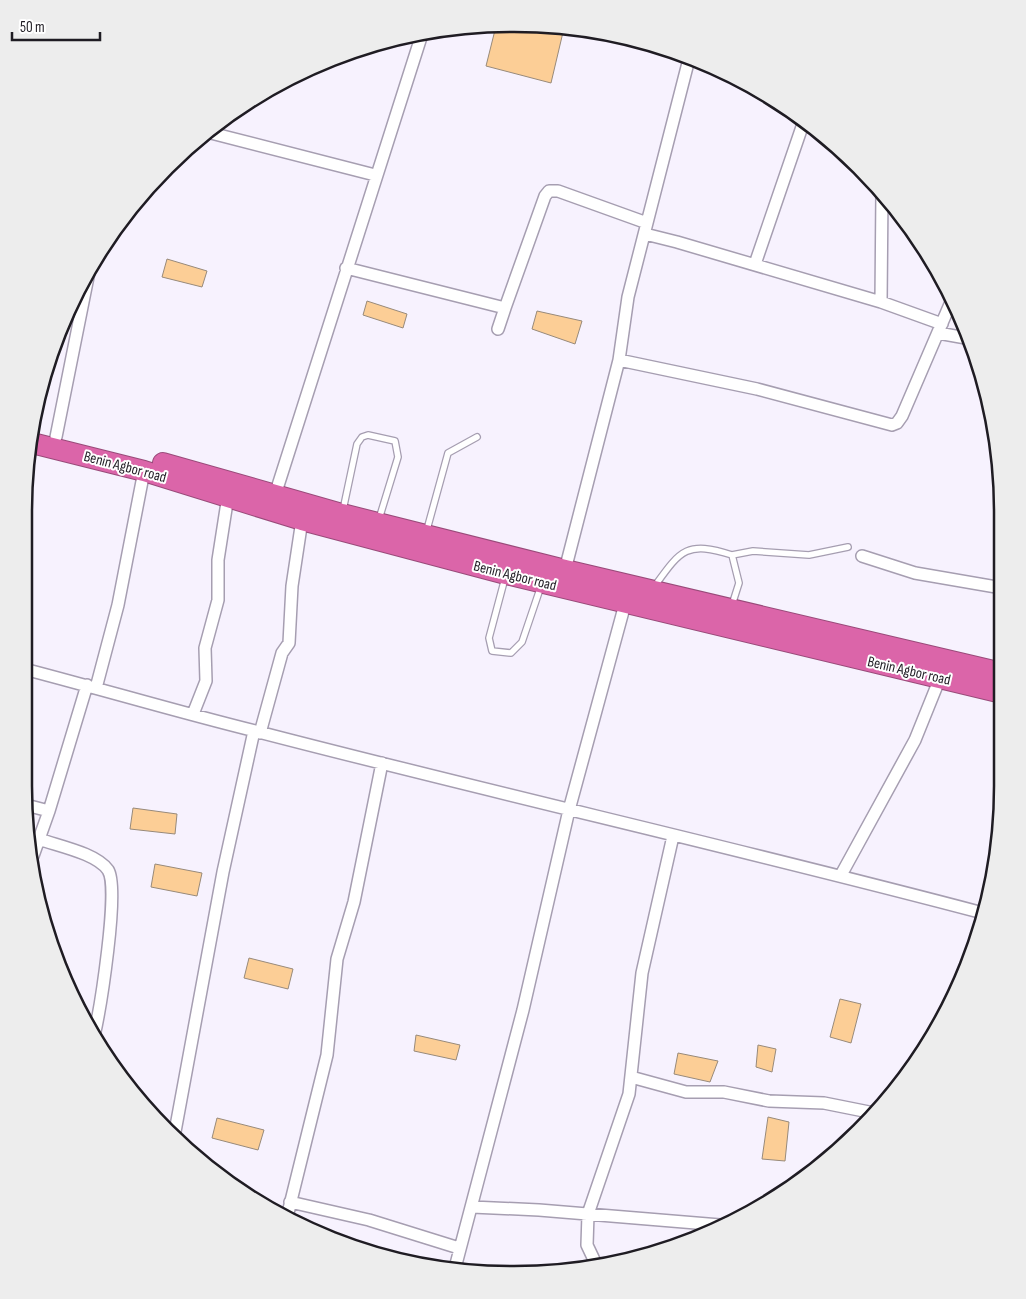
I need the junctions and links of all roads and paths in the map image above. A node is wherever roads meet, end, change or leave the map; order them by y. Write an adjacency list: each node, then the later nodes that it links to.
1 (419, 42): 5 (street)
2 (687, 66): 7 (street)
3 (801, 129): 8 (street)
4 (217, 135): 5 (street)
5 (375, 175): 9 (street)
6 (882, 205): 11 (street)
7 (646, 229): 8 (street); 12 (street); 17 (street)
8 (755, 264): 11 (street)
9 (346, 268): 12 (street); 24 (street)
10 (84, 296): 19 (street)
11 (881, 302): 14 (street)
12 (505, 308): 15 (street)
13 (948, 308): 14 (street)
14 (940, 328): 16 (street); 17 (street)
15 (498, 329)
16 (959, 335)
17 (619, 360): 32 (street)
18 (40, 432): 19 (highway, Benin Agbor road)
19 (56, 437): 24 (highway, Benin Agbor road)
20 (477, 437): 28 (lane)
21 (38, 445): 22 (highway, Benin Agbor road)
22 (144, 471): 23 (highway, Benin Agbor road); 42 (street)
23 (228, 496): 26 (highway, Benin Agbor road); 44 (street)
24 (275, 496): 25 (highway, Benin Agbor road)
25 (342, 514): 27 (highway, Benin Agbor road); 27 (lane)
26 (302, 520): 33 (highway, Benin Agbor road); 45 (street)
27 (378, 523): 28 (highway, Benin Agbor road)
28 (425, 535): 32 (highway, Benin Agbor road)
29 (848, 547): 30 (lane)
30 (732, 555): 36 (lane); 38 (lane)
31 (862, 556): 35 (street)
32 (566, 570): 36 (highway, Benin Agbor road)
33 (506, 574): 34 (highway, Benin Agbor road); 34 (lane)
34 (542, 582): 37 (highway, Benin Agbor road)
35 (994, 587)
36 (652, 591): 38 (highway, Benin Agbor road)
37 (625, 604): 41 (highway, Benin Agbor road); 48 (street)
38 (731, 609): 40 (highway, Benin Agbor road)
39 (32, 672): 42 (street)
40 (994, 672)
41 (940, 678): 43 (highway, Benin Agbor road); 53 (street)
42 (91, 687): 44 (street); 49 (street)
43 (994, 691)
44 (193, 714): 45 (street)
45 (257, 732): 46 (street); 58 (street)
46 (382, 763): 48 (street); 59 (street)
47 (33, 807): 49 (street)
48 (569, 810): 50 (street); 60 (street)
49 (49, 811): 51 (street)
50 (673, 836): 53 (street); 56 (street)
51 (39, 839): 52 (street); 55 (street)
52 (37, 846)
53 (840, 875): 54 (street)
54 (977, 911)
55 (96, 1024)
56 (631, 1077): 57 (street); 62 (street)
57 (866, 1111)
58 (176, 1128)
59 (290, 1202): 61 (street); 64 (street)
60 (472, 1208): 62 (street); 64 (street)
61 (288, 1210)
62 (588, 1214): 63 (street); 65 (street)
63 (708, 1225)
64 (459, 1248): 66 (street)
65 (594, 1259)
66 (456, 1263)

